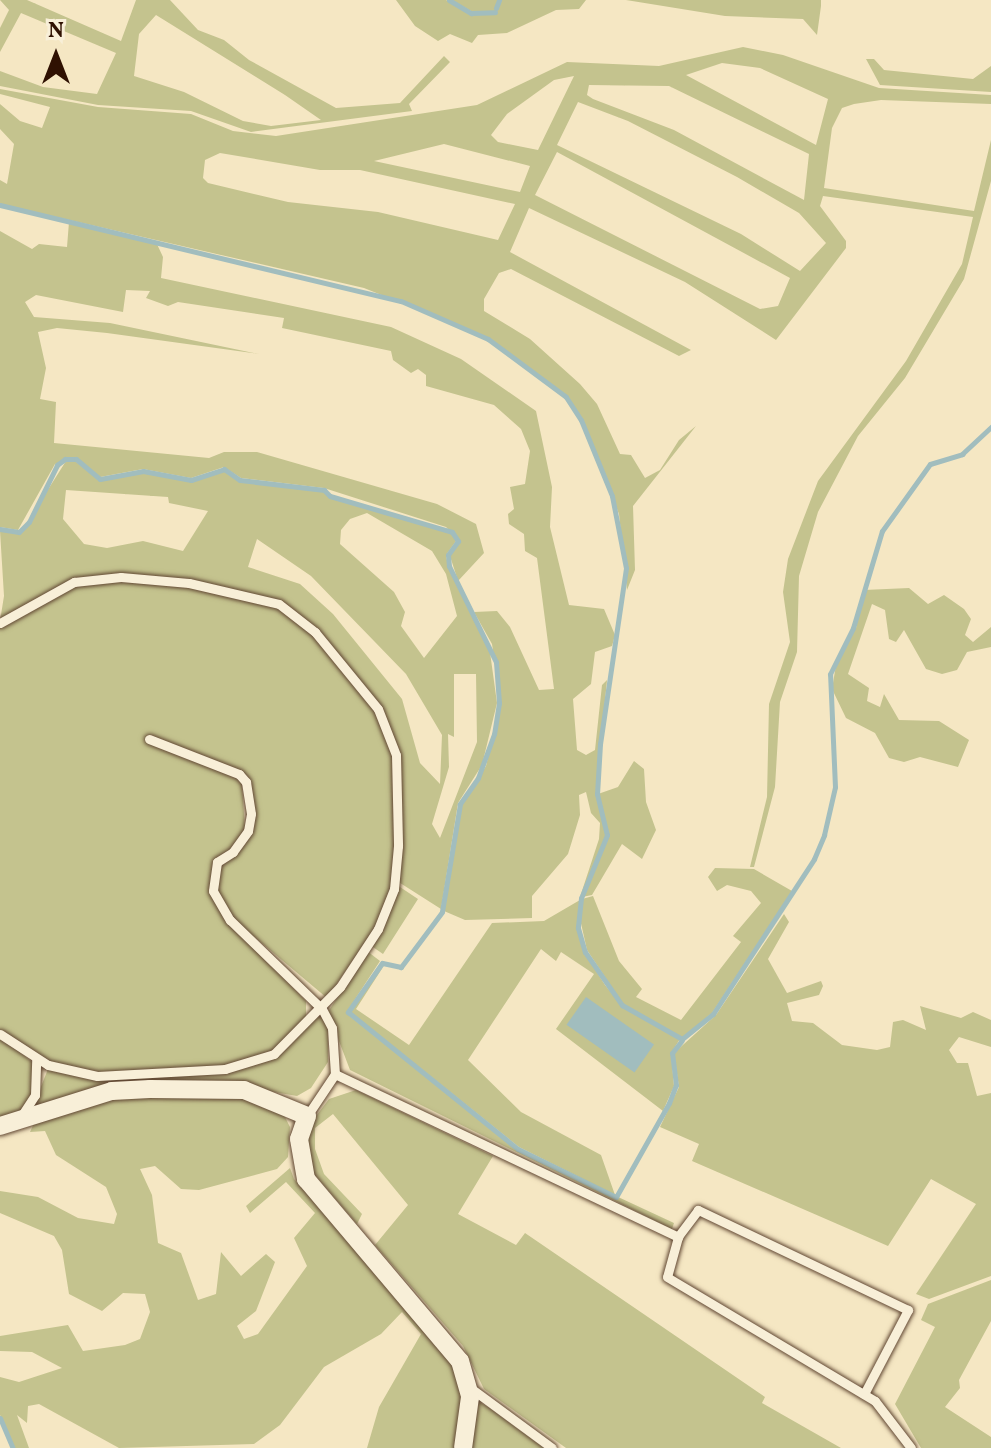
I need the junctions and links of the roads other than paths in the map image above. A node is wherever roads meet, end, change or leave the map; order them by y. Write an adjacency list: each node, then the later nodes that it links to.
1 (0, 623): 3 (lane)
2 (149, 739): 3 (lane)
3 (322, 1009): 5 (lane); 6 (lane)
4 (0, 1034): 5 (lane)
5 (36, 1060): 8 (lane)
6 (335, 1074): 7 (lane); 9 (lane)
7 (307, 1116): 8 (street); 10 (street)
8 (8, 1124)
9 (678, 1237): 11 (lane); 11 (lane)
10 (469, 1386): 12 (street); 13 (lane)
11 (864, 1394): 14 (lane)
12 (463, 1448)
13 (552, 1448)
14 (911, 1448)

